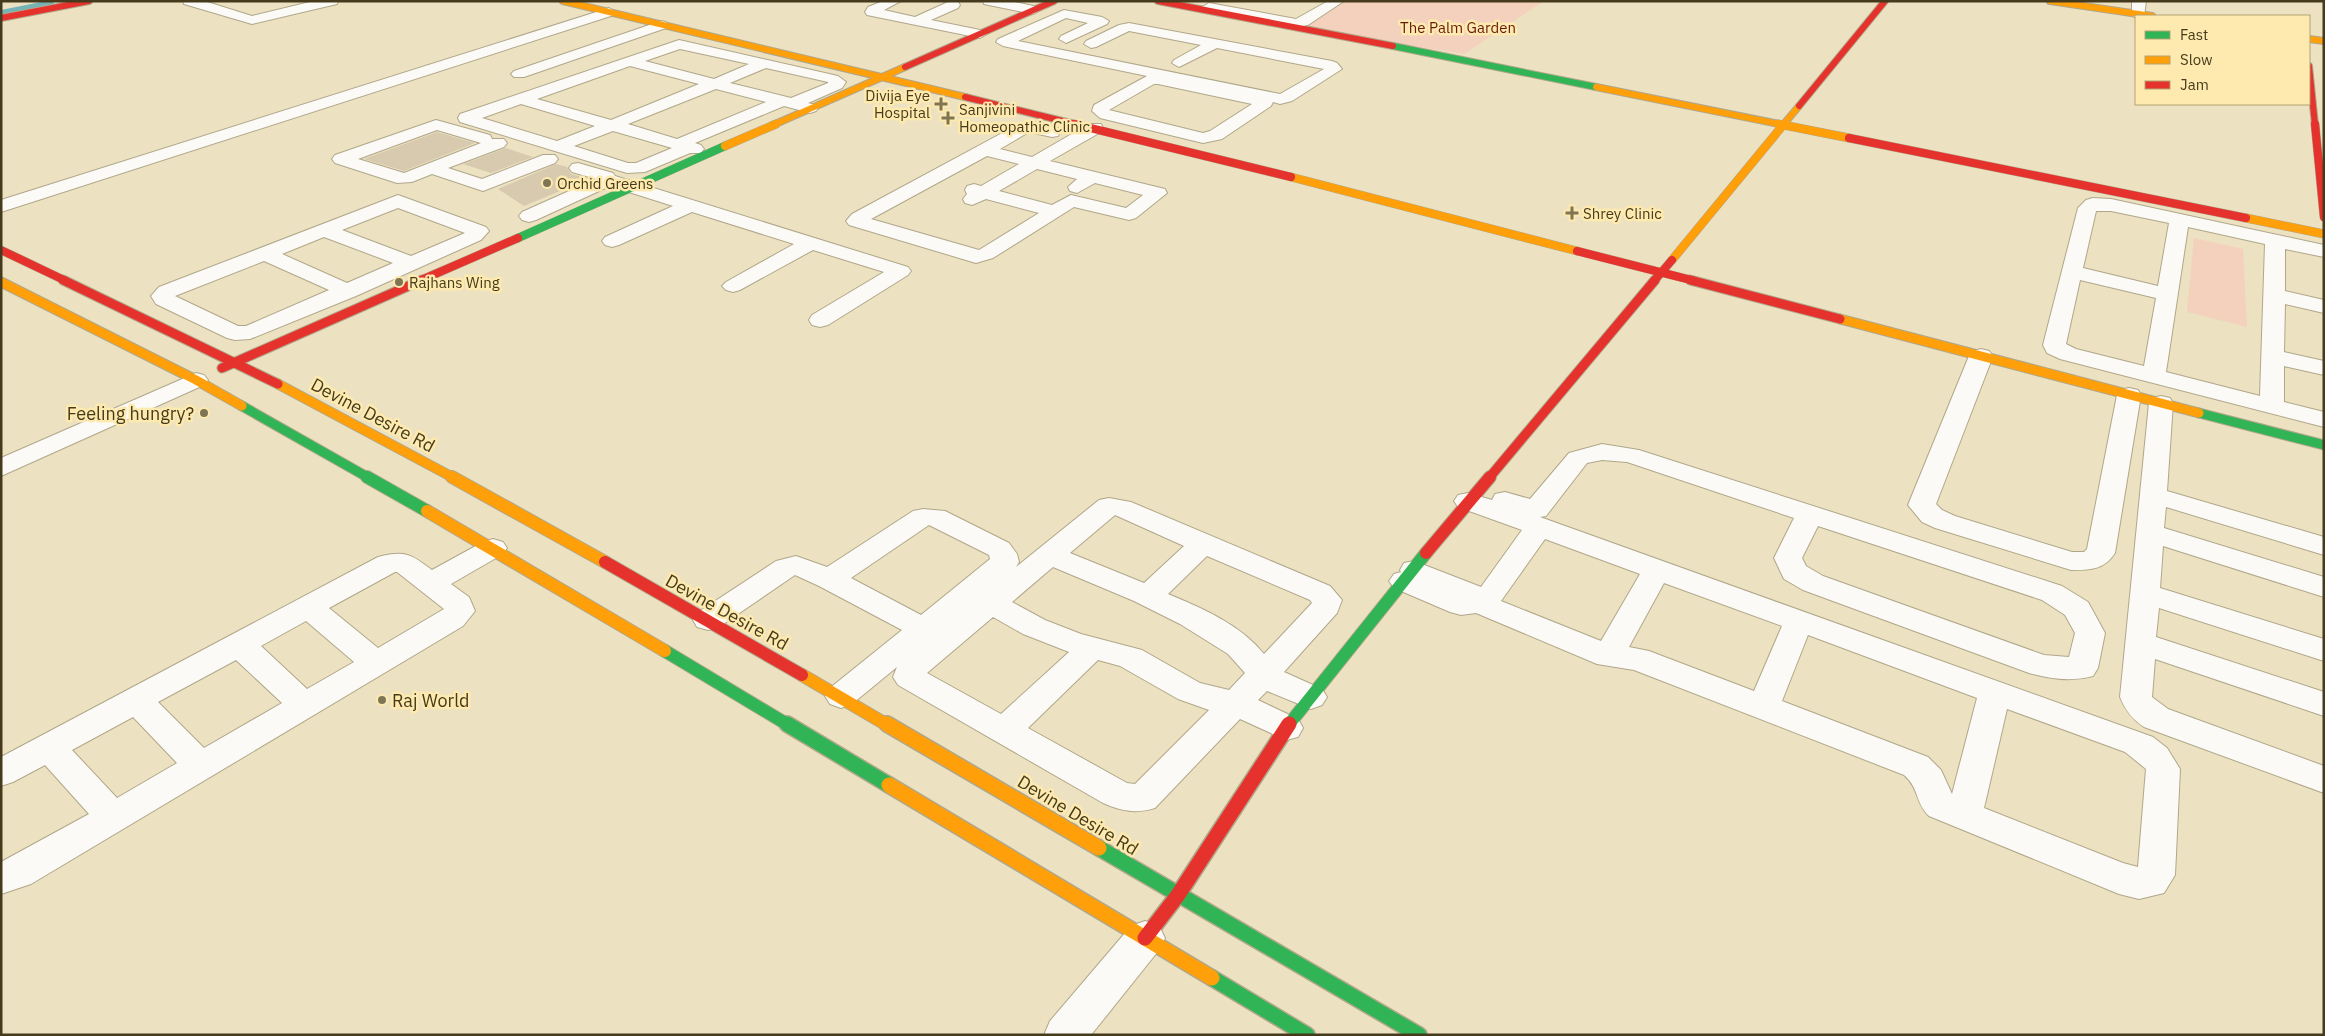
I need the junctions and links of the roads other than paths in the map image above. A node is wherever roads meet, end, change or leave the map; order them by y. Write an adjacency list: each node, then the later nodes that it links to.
1 (89, 1): 24 (street)
2 (189, 1): 3 (street)
3 (332, 1)
4 (563, 1): 21 (street)
5 (896, 1): 25 (street)
6 (989, 1): 19 (street)
7 (1054, 1): 19 (street)
8 (1158, 1): 23 (street)
9 (1228, 1): 18 (street)
10 (1338, 1): 20 (street)
11 (1885, 1): 71 (street)
12 (2050, 1): 14 (street)
13 (1184, 2): 18 (street)
14 (2077, 3): 22 (street)
15 (953, 6): 25 (street)
16 (1267, 6): 23 (street)
17 (1304, 7): 20 (street)
18 (1215, 8): 23 (street)
19 (1033, 10): 27 (street)
20 (1322, 10): 23 (street)
21 (603, 11): 26 (street); 89 (street)
22 (2143, 11)
23 (1248, 17): 71 (street)
24 (1, 18)
25 (917, 21): 30 (street)
26 (661, 25): 52 (street); 56 (street)
27 (1000, 25): 28 (street); 30 (street)
28 (1026, 31): 32 (street); 32 (street); 39 (street)
29 (1160, 33): 34 (street); 35 (street); 36 (street)
30 (980, 34): 56 (street)
31 (2310, 39): 33 (street)
32 (1069, 40): 35 (street); 39 (street)
33 (2324, 41)
34 (1215, 43): 37 (street); 47 (street)
35 (1091, 44): 46 (street)
36 (1138, 44)
37 (1240, 48): 40 (street); 43 (street)
38 (705, 49): 41 (street); 44 (street); 48 (street)
39 (1048, 52): 46 (street)
40 (1277, 55): 49 (street); 59 (street)
41 (738, 57): 45 (street); 53 (street)
42 (1161, 59): 47 (street)
43 (1218, 60)
44 (627, 61): 48 (street); 61 (street)
45 (766, 63): 51 (street); 57 (street)
46 (1102, 63): 54 (street)
47 (1190, 65): 54 (street)
48 (654, 68): 53 (street); 65 (street)
49 (1255, 68)
50 (2310, 70): 62 (street)
51 (801, 71): 60 (street); 64 (street)
52 (519, 74)
53 (688, 76): 57 (street); 58 (street)
54 (1168, 76): 59 (street)
55 (1241, 76): 59 (street)
56 (883, 77): 67 (street); 68 (street)
57 (715, 83): 60 (street); 72 (street)
58 (662, 87)
59 (1222, 87)
60 (746, 91): 63 (street); 64 (street)
61 (521, 99): 65 (street); 76 (street)
62 (2318, 99): 101 (street)
63 (716, 101)
64 (788, 102): 67 (street); 80 (street)
65 (547, 106): 69 (street); 76 (street)
66 (609, 107): 69 (street)
67 (811, 108): 84 (street)
68 (1027, 110): 73 (street); 85 (street)
69 (581, 116): 72 (street); 77 (street)
70 (664, 122): 75 (street)
71 (1784, 124): 103 (street); 113 (street)
72 (611, 125): 75 (street); 83 (street)
73 (1095, 128): 82 (street); 87 (street)
74 (1052, 132): 81 (street)
75 (642, 134): 80 (street); 86 (street)
76 (494, 135): 77 (street); 79 (street); 83 (street); 88 (street)
77 (523, 137): 83 (street)
78 (1203, 138): 78 (street); 82 (street)
79 (385, 142): 88 (street); 88 (street)
80 (684, 146): 84 (street); 86 (street)
81 (984, 150): 87 (street); 91 (street)
82 (1184, 150): 113 (street)
83 (553, 153): 86 (street); 88 (street); 92 (street)
84 (709, 153): 93 (street)
85 (942, 154)
86 (591, 157)
87 (1035, 164): 90 (street); 94 (street)
88 (439, 165)
89 (107, 168): 95 (street); 98 (street)
90 (1092, 177): 96 (street); 96 (street)
91 (932, 178): 94 (street); 99 (street)
92 (609, 180): 93 (street); 100 (street)
93 (633, 187): 97 (street); 118 (street)
94 (978, 196): 99 (street)
95 (1, 198)
96 (1071, 201): 99 (street)
97 (691, 204): 107 (street); 108 (street)
98 (1, 206)
99 (1054, 211)
100 (529, 216)
101 (2324, 216)
102 (2180, 220): 103 (street); 114 (street); 120 (street)
103 (2223, 221): 105 (street); 106 (street)
104 (324, 230): 111 (street); 112 (street); 112 (street)
105 (2324, 234)
106 (2275, 240): 110 (street); 121 (street)
107 (612, 242)
108 (811, 242): 117 (street); 123 (street)
109 (1, 250): 126 (street, Devine Desire Rd)
110 (2324, 251)
111 (264, 253): 119 (street); 119 (street)
112 (411, 263): 115 (street)
113 (1661, 272): 124 (street); 138 (street)
114 (2071, 272): 120 (street); 129 (street)
115 (377, 278): 118 (street); 119 (street)
116 (1, 282): 128 (street)
117 (733, 286)
118 (402, 289): 126 (street)
119 (348, 291)
120 (2167, 294): 129 (street)
121 (2274, 295): 122 (street); 125 (street)
122 (2324, 307)
123 (820, 320)
124 (1981, 356): 131 (street); 131 (street)
125 (2273, 356): 127 (street); 132 (street)
126 (234, 363): 128 (street); 156 (street, Devine Desire Rd)
127 (2324, 368)
128 (196, 380): 136 (street); 144 (street)
129 (2157, 389): 130 (street); 131 (street); 133 (street); 137 (street)
130 (2204, 389): 132 (street); 133 (street)
131 (2129, 394)
132 (2272, 406): 134 (street)
133 (2202, 414): 135 (street)
134 (2324, 420)
135 (2324, 446)
136 (1, 468)
137 (2153, 495): 141 (street); 143 (street)
138 (1473, 496): 139 (street); 140 (street); 147 (street)
139 (1810, 513): 139 (street)
140 (1539, 527): 146 (street); 154 (street)
141 (2150, 533): 150 (street); 151 (street)
142 (1204, 543): 145 (street); 152 (street); 165 (street)
143 (2324, 546)
144 (493, 548): 149 (street); 184 (street)
145 (1049, 555): 152 (street); 153 (street)
146 (1657, 570): 157 (street); 163 (street)
147 (1409, 575): 154 (street); 168 (street)
148 (828, 579): 156 (street); 158 (street); 158 (street)
149 (431, 583): 155 (street); 164 (street)
150 (2324, 587)
151 (2144, 593): 159 (street); 162 (street)
152 (1147, 597): 165 (street)
153 (991, 603): 161 (street); 175 (street)
154 (1481, 604): 163 (street)
155 (308, 607): 160 (street); 164 (street)
156 (708, 620): 167 (street, Devine Desire Rd)
157 (1799, 621): 166 (street); 173 (street)
158 (924, 629): 167 (street)
159 (2141, 643): 171 (street); 179 (street)
160 (239, 644): 169 (street); 172 (street)
161 (1092, 648): 170 (street); 175 (street)
162 (2324, 650)
163 (1608, 656): 173 (street)
164 (376, 663): 172 (street)
165 (1264, 674): 168 (street); 170 (street)
166 (1995, 692): 180 (street); 180 (street)
167 (841, 696): 183 (street, Devine Desire Rd)
168 (1311, 697): 174 (street)
169 (136, 700): 176 (street); 177 (street)
170 (1236, 703): 174 (street); 175 (street)
171 (2324, 704)
172 (304, 705): 177 (street)
173 (1763, 707): 180 (street)
174 (1286, 728): 183 (street)
175 (1004, 731)
176 (49, 747): 178 (street); 181 (street)
177 (201, 766): 181 (street)
178 (1, 773)
179 (2324, 780)
180 (1965, 815)
181 (113, 817): 182 (street)
182 (1, 878)
183 (1178, 895): 184 (street); 187 (street, Devine Desire Rd)
184 (1145, 938): 185 (street); 186 (street)
185 (1065, 1035)
186 (1307, 1035)
187 (1419, 1035)

